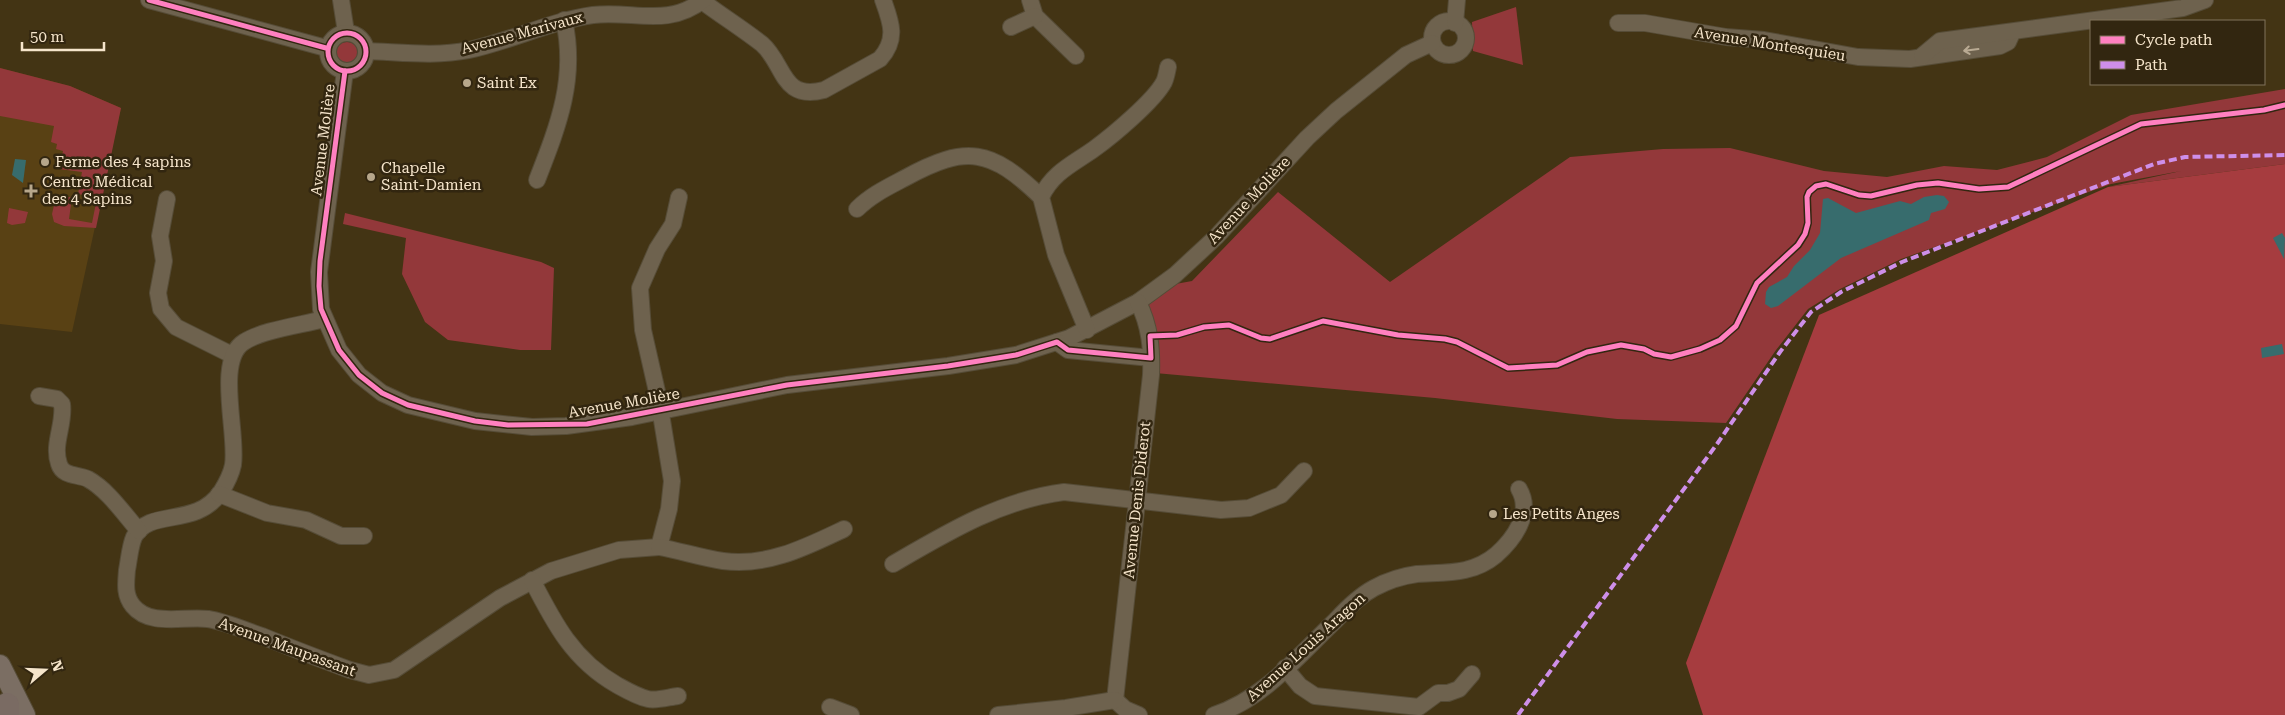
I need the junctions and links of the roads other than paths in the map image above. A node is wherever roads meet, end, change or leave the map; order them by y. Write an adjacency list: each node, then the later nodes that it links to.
1 (149, 0): 17 (street)
2 (341, 0): 15 (street)
3 (883, 0): 7 (street)
4 (1030, 0): 8 (street)
5 (1457, 0): 12 (street)
6 (2205, 0): 11 (street, Avenue Montesquieu)
7 (703, 1): 9 (street, Avenue Marivaux)
8 (1036, 16): 14 (street); 19 (street)
9 (564, 20): 18 (street, Avenue Marivaux); 22 (street)
10 (2090, 20): 13 (street, Avenue Montesquieu)
11 (2092, 20)
12 (1455, 23): 16 (street); 16 (street)
13 (1618, 23)
14 (1011, 27)
15 (346, 32): 17 (street); 18 (street)
16 (1432, 44): 27 (street, Avenue Molière)
17 (326, 48): 21 (street, Avenue Molière)
18 (366, 50): 21 (street, Avenue Molière)
19 (1076, 56)
20 (1168, 67): 24 (street)
21 (345, 71): 28 (street, Avenue Molière)
22 (537, 180)
23 (679, 197): 34 (street)
24 (1041, 197): 26 (street); 29 (street)
25 (167, 199): 31 (street)
26 (858, 210)
27 (1138, 302): 29 (street, Avenue Molière); 32 (street, Avenue Denis Diderot)
28 (324, 319): 31 (street); 34 (street, Avenue Molière)
29 (1087, 330): 30 (street, Avenue Molière)
30 (1057, 342): 32 (street); 34 (street, Avenue Molière)
31 (232, 355): 37 (street)
32 (1152, 358): 38 (street, Avenue Denis Diderot)
33 (39, 396): 40 (street)
34 (660, 411): 42 (street)
35 (1304, 470): 38 (street)
36 (1519, 489): 46 (street, Avenue Louis Aragon)
37 (219, 494): 40 (street); 41 (street)
38 (1137, 499): 43 (street); 49 (street, Avenue Denis Diderot)
39 (844, 529): 42 (street, Avenue Maupassant)
40 (139, 531): 44 (street, Avenue Maupassant)
41 (364, 536)
42 (659, 547): 44 (street, Avenue Maupassant)
43 (893, 564)
44 (532, 580): 48 (street)
45 (0, 665): 50 (main road)
46 (1284, 668): 47 (street); 55 (street, Avenue Louis Aragon)
47 (1472, 674)
48 (678, 696)
49 (1115, 700): 53 (street); 54 (street)
50 (10, 707)
51 (830, 707): 52 (street)
52 (851, 715)
53 (998, 715)
54 (1138, 715)
55 (1214, 715)

